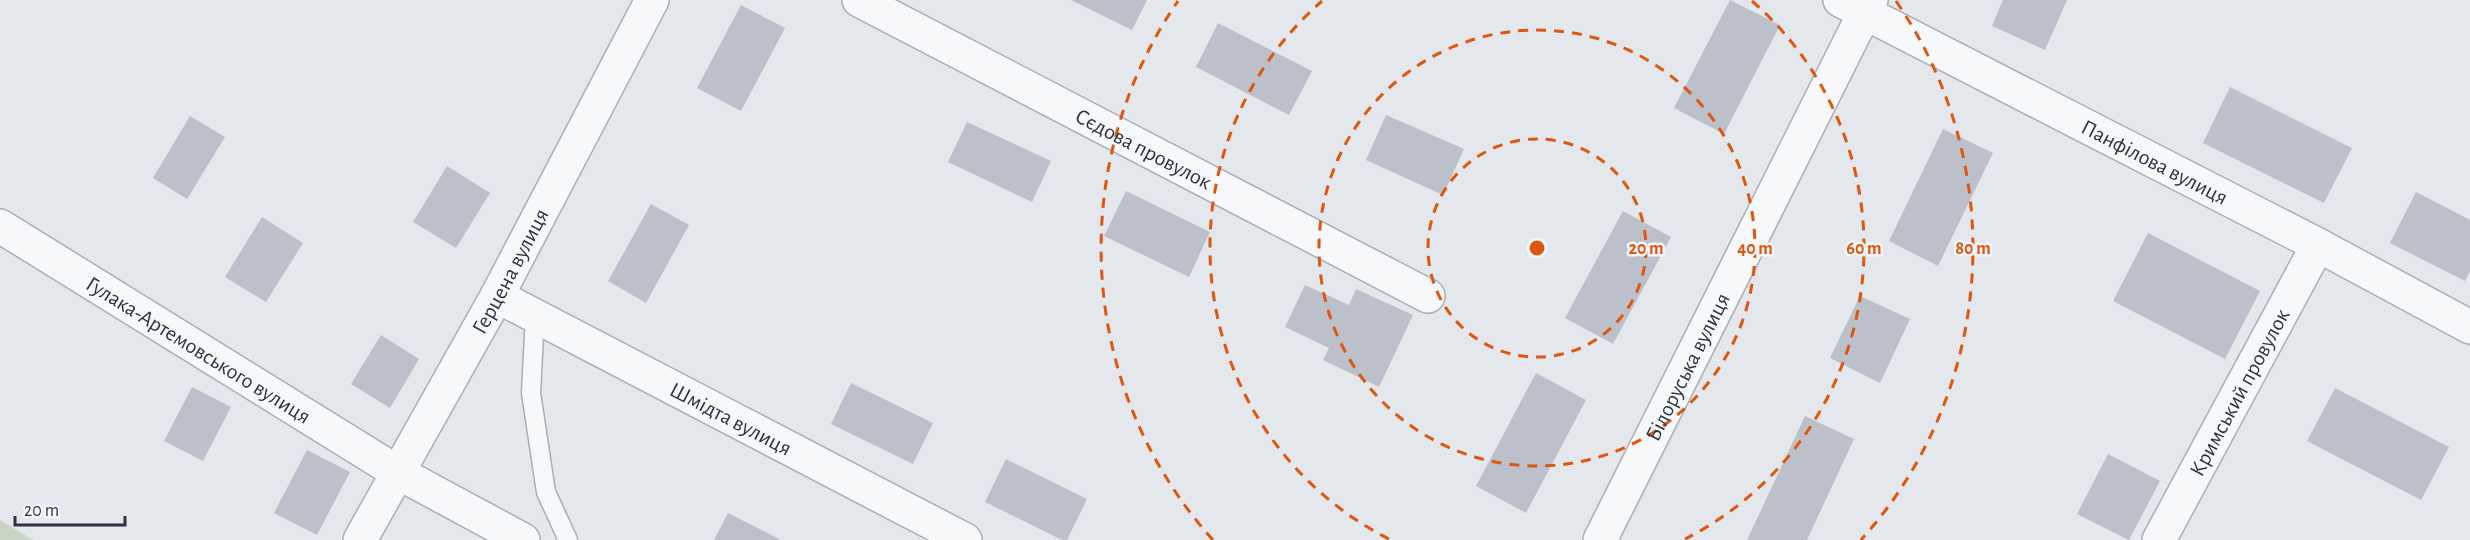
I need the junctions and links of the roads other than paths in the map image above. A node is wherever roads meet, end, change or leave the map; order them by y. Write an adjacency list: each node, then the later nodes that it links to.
1 (652, 0): 6 (street, Герцена вулиця)
2 (859, 0): 7 (street, Сєдова провулок)
3 (1858, 5): 5 (street, Панфілова вулиця); 15 (street, Білоруська вулиця)
4 (0, 226): 10 (street, Гулака-Артемовського вулиця)
5 (2318, 245): 9 (street, Панфілова вулиця); 16 (street, Кримський провулок)
6 (497, 296): 8 (street, Шмідта вулиця); 10 (street, Герцена вулиця)
7 (1428, 296)
8 (535, 315): 13 (lane); 14 (street, Шмідта вулиця)
9 (2470, 327)
10 (397, 472): 11 (street, Герцена вулиця); 12 (street, Гулака-Артемовського вулиця)
11 (360, 540)
12 (523, 540)
13 (568, 540)
14 (965, 540)
15 (1600, 540)
16 (2159, 540)

